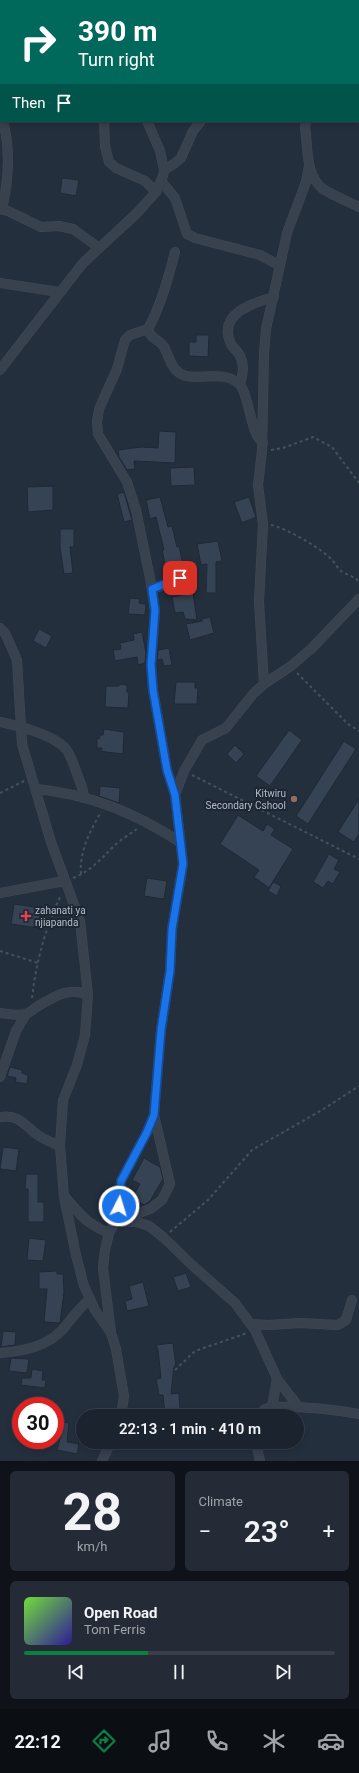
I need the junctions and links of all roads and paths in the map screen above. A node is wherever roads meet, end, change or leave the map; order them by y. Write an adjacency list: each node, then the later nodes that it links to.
1 (3, 122): 11 (street)
2 (104, 122): 9 (street)
3 (147, 122): 7 (street)
4 (200, 122): 7 (street)
5 (304, 123): 6 (street)
6 (309, 166): 10 (street); 14 (street)
7 (164, 170): 8 (street)
8 (161, 181): 9 (street); 14 (street)
9 (156, 192): 12 (street)
10 (359, 207)
11 (1, 209): 12 (street)
12 (98, 247): 16 (street)
13 (175, 252): 18 (street)
14 (279, 266): 17 (street)
15 (0, 283): 16 (street)
16 (59, 292): 19 (street)
17 (274, 297): 20 (street); 21 (street)
18 (148, 329): 20 (street); 26 (street)
19 (0, 370)
20 (240, 384): 21 (street)
21 (262, 447): 22 (path); 23 (street)
22 (359, 484)
23 (263, 524): 25 (path); 30 (street)
24 (192, 576): 26 (street)
25 (359, 582)
26 (152, 589): 38 (street)
27 (359, 599): 29 (street)
28 (0, 628): 32 (street)
29 (291, 666): 30 (street); 33 (path)
30 (264, 684): 34 (street)
31 (0, 722): 32 (street)
32 (20, 726): 35 (street); 39 (street)
33 (359, 731)
34 (184, 771): 38 (street); 43 (path)
35 (31, 773): 36 (street); 37 (path)
36 (36, 789): 39 (street); 45 (street)
37 (0, 793)
38 (175, 795): 42 (street)
39 (84, 798): 40 (street)
40 (105, 804): 41 (street); 44 (path)
41 (146, 822): 42 (street); 44 (path)
42 (180, 842): 54 (street)
43 (359, 859)
44 (81, 874): 45 (path)
45 (65, 883): 46 (street); 48 (path); 49 (street)
46 (0, 893)
47 (0, 951): 48 (path)
48 (38, 963): 51 (path)
49 (88, 995): 51 (street); 56 (street)
50 (0, 1013): 51 (street)
51 (26, 1014): 52 (street)
52 (0, 1077)
53 (359, 1086): 60 (path)
54 (154, 1115): 58 (street); 58 (street)
55 (0, 1117): 56 (street)
56 (60, 1146): 57 (street)
57 (64, 1197): 59 (street); 61 (street)
58 (116, 1221): 59 (street); 60 (street)
59 (109, 1233): 64 (street)
60 (163, 1237): 63 (street)
61 (90, 1299): 64 (street); 65 (street)
62 (352, 1300): 63 (street)
63 (253, 1327): 66 (path); 67 (street)
64 (111, 1333): 70 (street)
65 (0, 1353)
66 (175, 1370)
67 (277, 1379): 68 (street); 69 (street)
68 (298, 1406): 69 (street); 72 (street)
69 (272, 1407): 71 (street)
70 (122, 1409)
71 (265, 1409)
72 (359, 1414)
73 (108, 1449): 75 (street)
74 (257, 1449): 76 (street)
75 (103, 1461)
76 (260, 1461)

